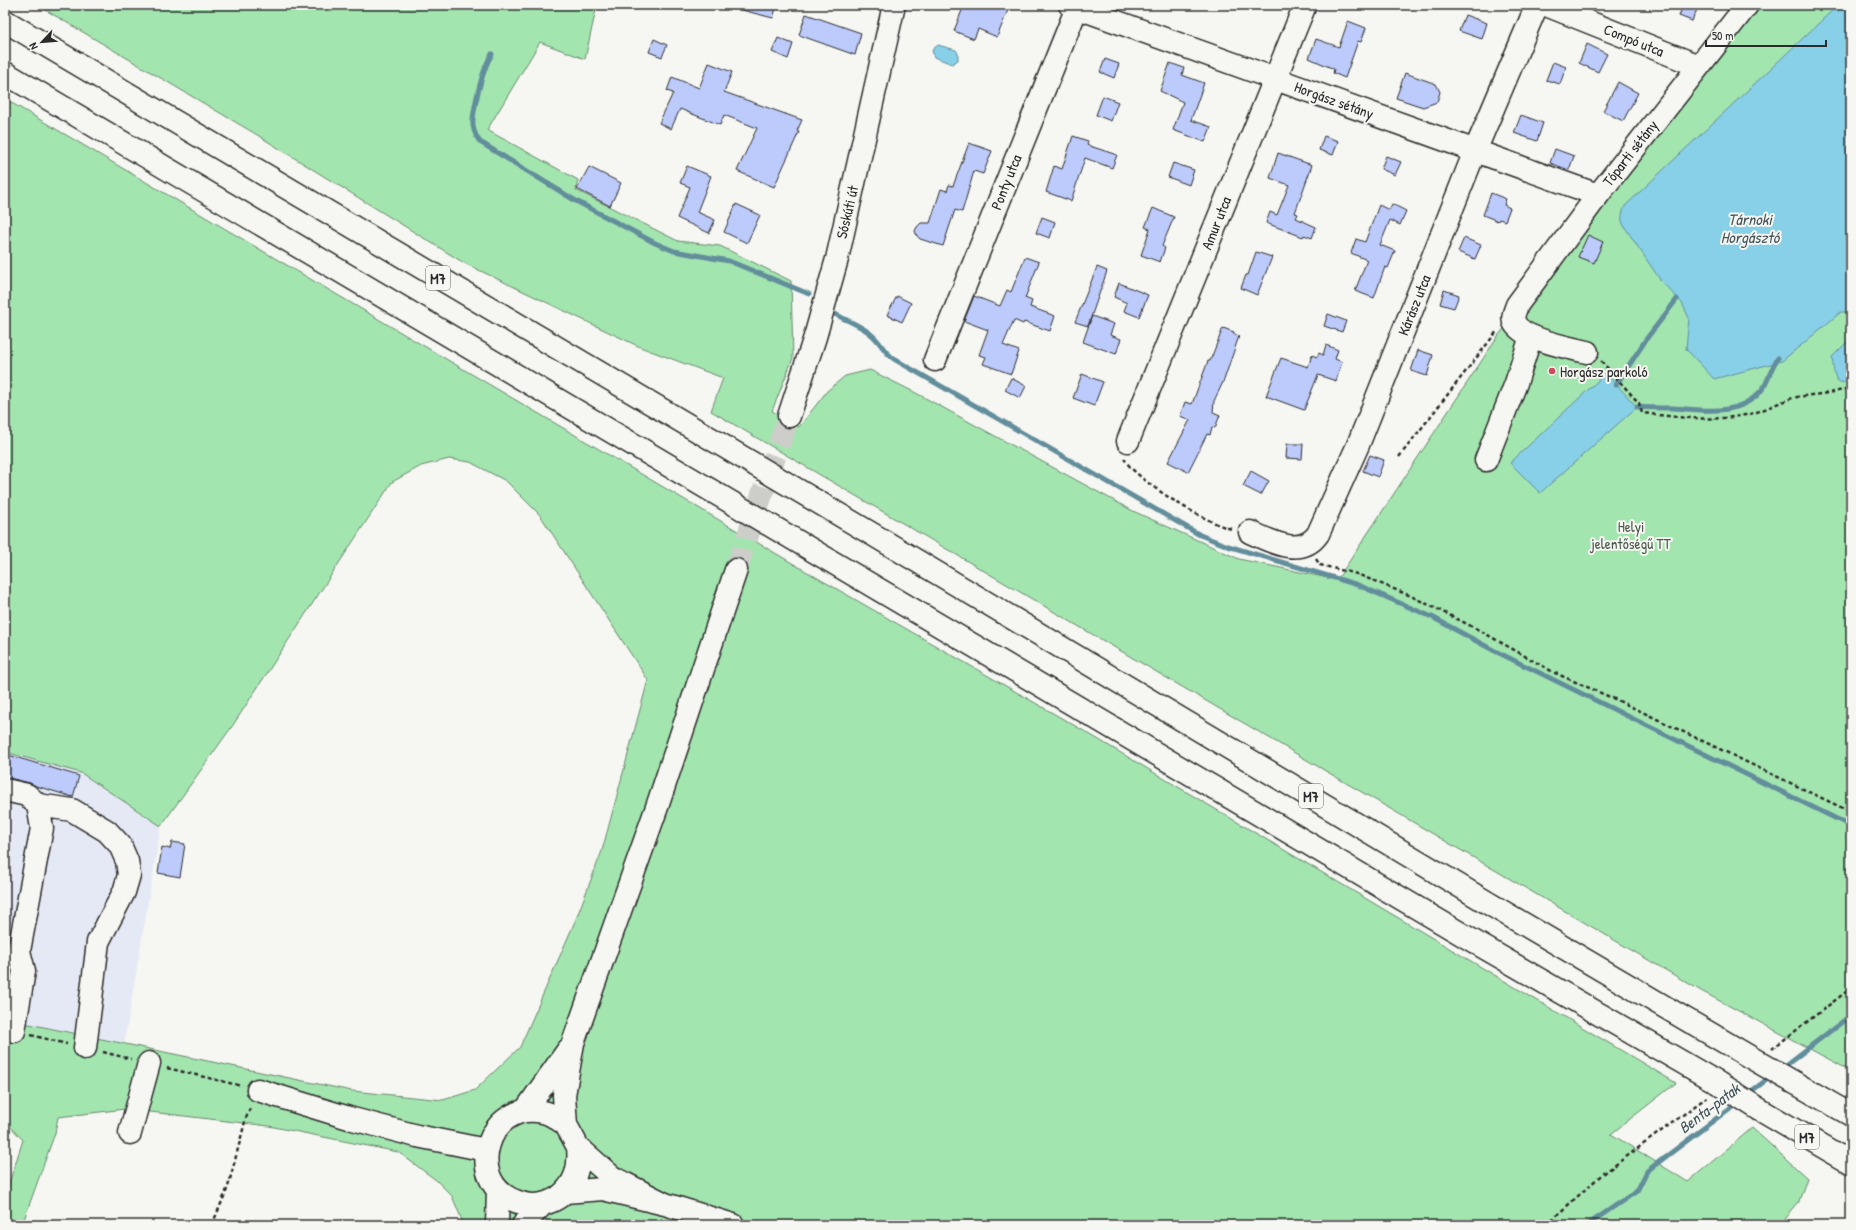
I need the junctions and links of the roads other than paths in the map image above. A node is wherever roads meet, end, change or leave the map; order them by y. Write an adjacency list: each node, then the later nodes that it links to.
1 (894, 5): 16 (main road, Sóskúti út)
2 (1305, 5): 10 (main road, Amur utca)
3 (1537, 5): 11 (main road, Kárász utca)
4 (1546, 5): 8 (main road, Compó utca)
5 (1748, 5): 8 (main road, Tóparti sétány)
6 (1075, 6): 10 (main road, Horgász sétány); 15 (main road, Ponty utca)
7 (5, 21): 29 (main road, M7, bridge)
8 (1699, 66): 12 (main road, Tóparti sétány)
9 (5, 73): 34 (main road, M7, bridge)
10 (1274, 79): 11 (main road, Horgász sétány); 17 (main road, Amur utca)
11 (1475, 151): 12 (main road, Horgász sétány); 19 (main road, Kárász utca)
12 (1598, 195): 13 (main road, Tóparti sétány)
13 (1531, 336): 14 (main road); 18 (main road)
14 (1587, 352)
15 (935, 360)
16 (789, 416)
17 (1128, 441)
18 (1486, 460)
19 (1250, 532)
20 (736, 570): 24 (main road)
21 (5, 790): 22 (main road)
22 (38, 805): 23 (main road); 25 (main road)
23 (14, 1031)
24 (573, 1043): 28 (main road); 30 (main road)
25 (85, 1048)
26 (149, 1063): 31 (main road)
27 (258, 1090): 33 (main road)
28 (525, 1111): 30 (main road); 33 (main road)
29 (1851, 1115)
30 (566, 1125): 32 (main road)
31 (130, 1133)
32 (578, 1147): 36 (main road); 38 (main road)
33 (486, 1150): 35 (main road)
34 (1851, 1162)
35 (498, 1190): 37 (main road); 39 (main road)
36 (565, 1192): 37 (main road); 38 (main road)
37 (543, 1204): 40 (main road)
38 (665, 1204): 41 (main road)
39 (497, 1225)
40 (523, 1225)
41 (733, 1225)

